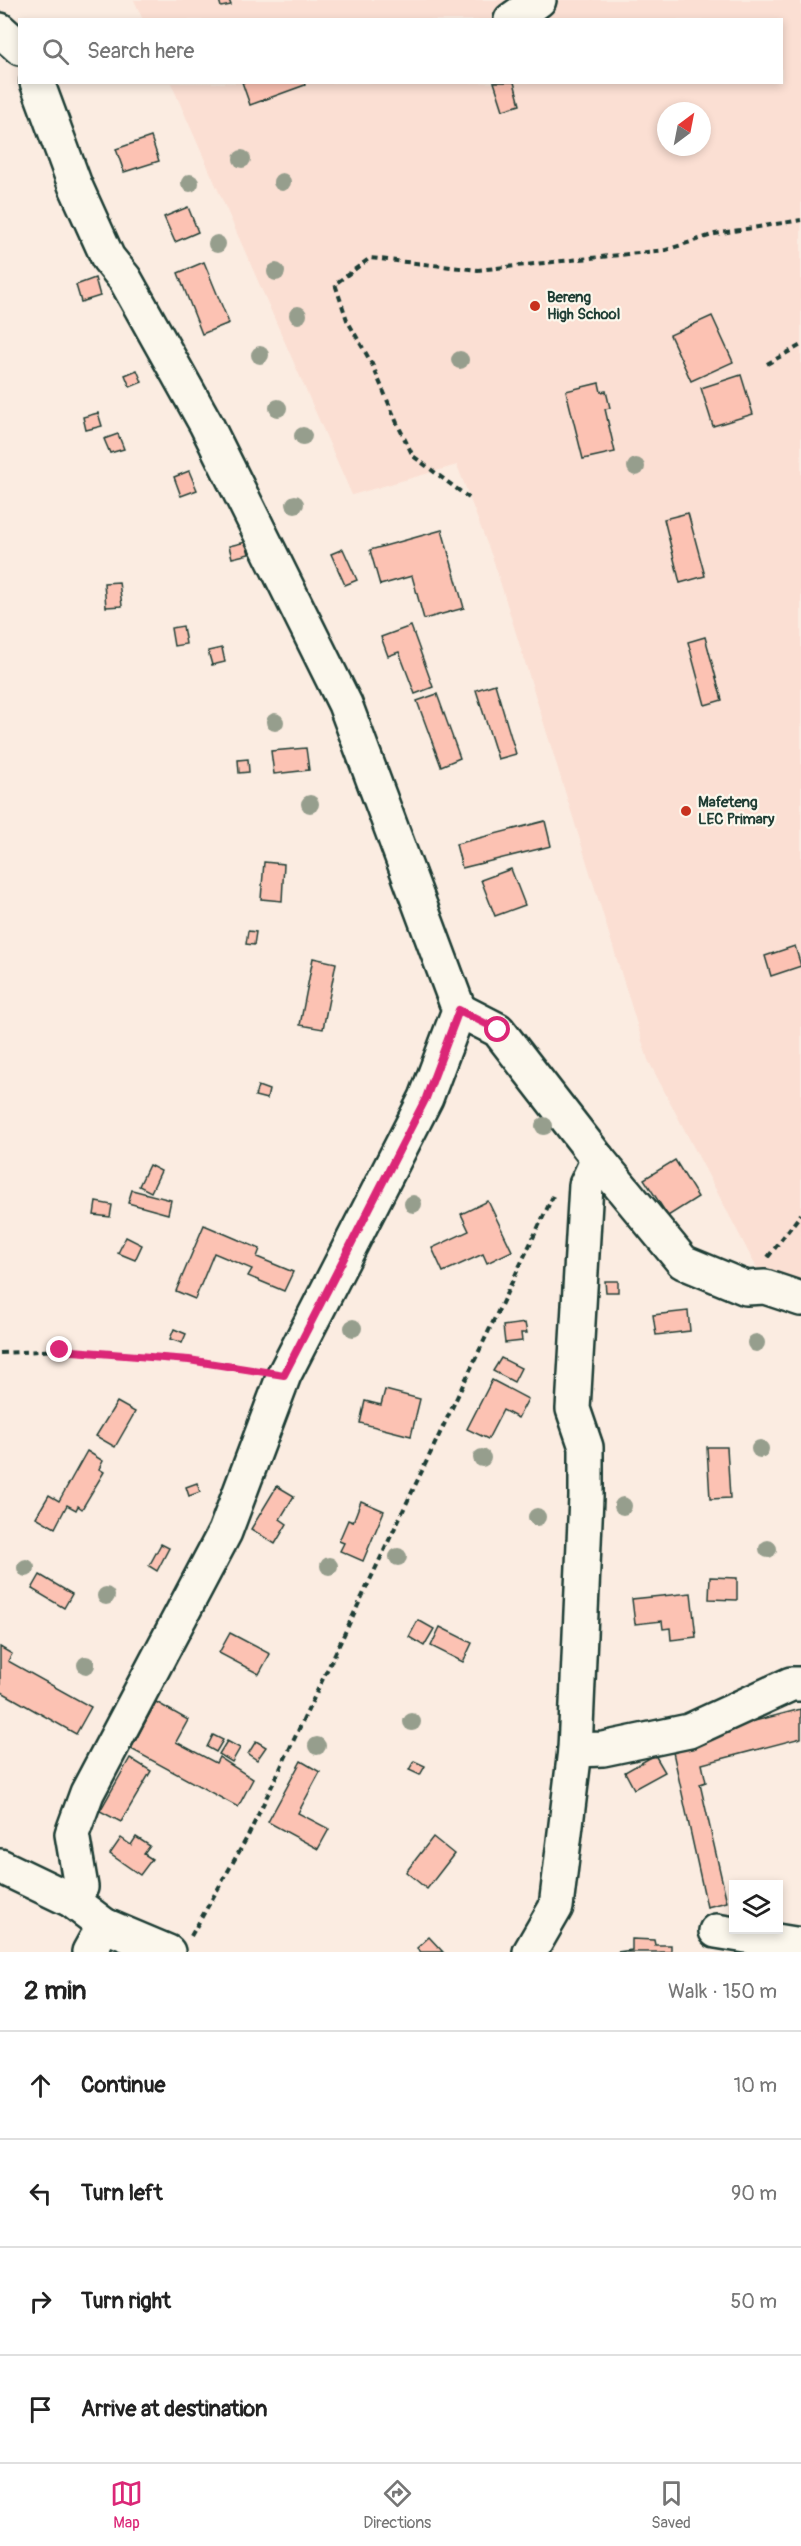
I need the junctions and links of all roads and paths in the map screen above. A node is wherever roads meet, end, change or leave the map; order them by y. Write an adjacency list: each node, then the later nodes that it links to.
1 (539, 0): 2 (street)
2 (514, 18)
3 (0, 30): 4 (street)
4 (18, 46)
5 (38, 84): 10 (street)
6 (801, 220): 9 (path)
7 (801, 345): 8 (path)
8 (767, 364)
9 (469, 498)
10 (459, 1010): 11 (street); 16 (street)
11 (592, 1172): 13 (street); 18 (street); 24 (path)
12 (801, 1214): 13 (path)
13 (765, 1287): 14 (street)
14 (801, 1299)
15 (0, 1353): 16 (path)
16 (284, 1375): 20 (street)
17 (801, 1684): 18 (street)
18 (575, 1750): 25 (street)
19 (0, 1866): 20 (street)
20 (71, 1900): 22 (street)
21 (716, 1931): 23 (street)
22 (97, 1938): 24 (street)
23 (801, 1945)
24 (178, 1947)
25 (530, 1952)

